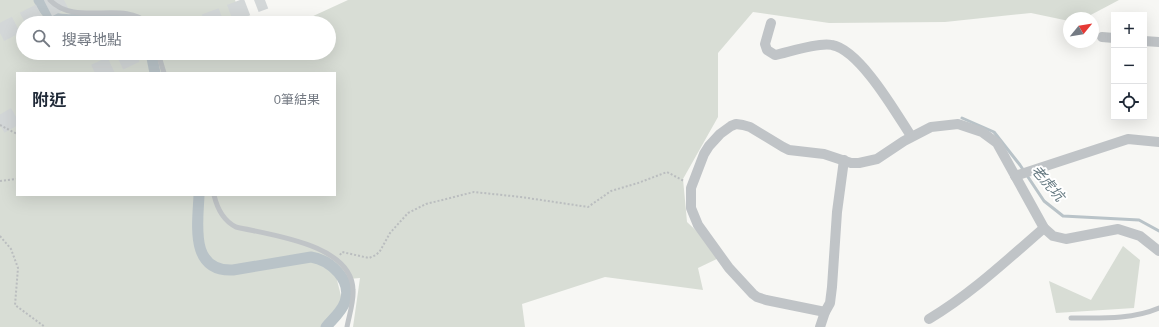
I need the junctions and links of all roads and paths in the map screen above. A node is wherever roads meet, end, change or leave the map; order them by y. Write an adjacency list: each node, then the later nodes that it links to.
1 (50, 0): 2 (lane)
2 (140, 16)
3 (771, 23): 12 (street)
4 (1102, 37): 5 (street)
5 (1111, 38)
6 (1147, 41): 7 (street)
7 (1159, 42)
8 (160, 60): 9 (lane)
9 (164, 72)
10 (0, 125): 11 (path)
11 (16, 133)
12 (911, 136): 14 (street); 15 (street)
13 (1159, 142): 15 (street)
14 (844, 160): 18 (street); 25 (street)
15 (1017, 175): 20 (street)
16 (16, 179): 17 (path)
17 (0, 181)
18 (693, 182): 23 (path); 25 (street)
19 (214, 196): 23 (lane)
20 (1044, 228): 22 (street); 27 (street)
21 (0, 236): 28 (path)
22 (1159, 251)
23 (337, 260): 29 (lane)
24 (1159, 308): 26 (lane)
25 (824, 312): 30 (street)
26 (1071, 318)
27 (929, 319)
28 (45, 327)
29 (347, 327)
30 (820, 327)

